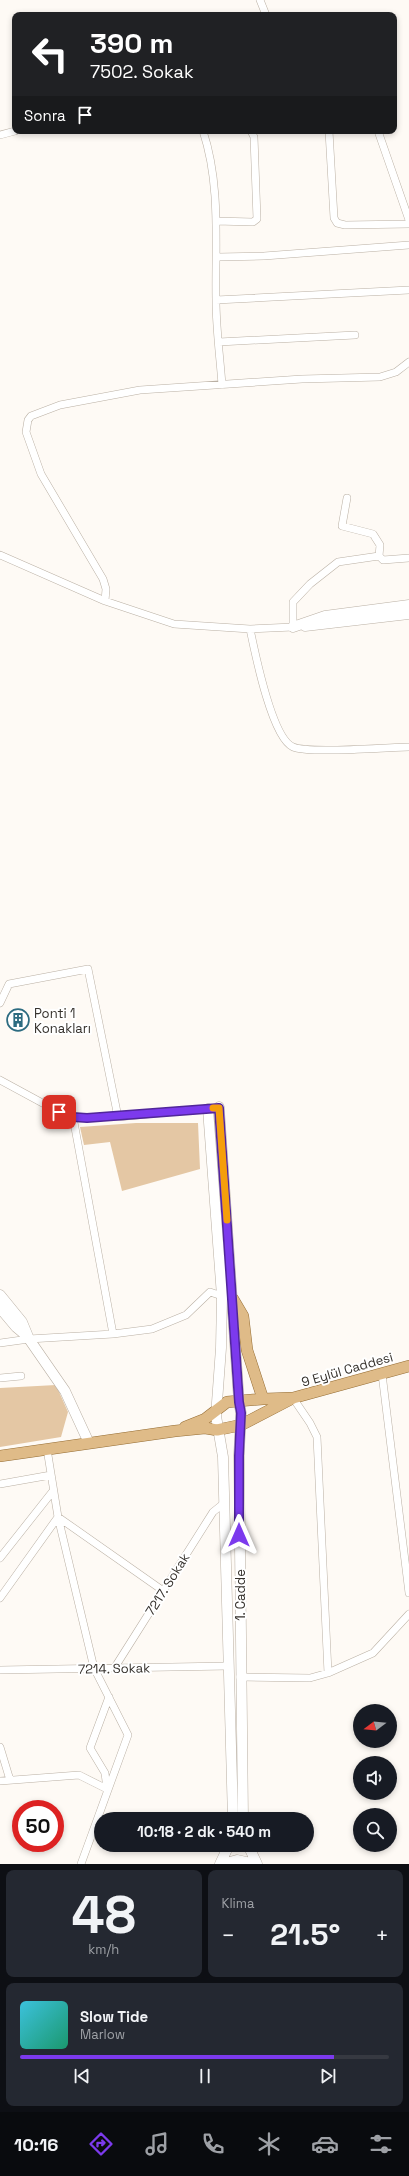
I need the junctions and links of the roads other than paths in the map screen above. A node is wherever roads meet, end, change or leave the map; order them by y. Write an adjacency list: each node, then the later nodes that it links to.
1 (260, 0): 2 (street)
2 (265, 12)
3 (12, 132): 8 (street)
4 (204, 134): 10 (street)
5 (253, 134): 10 (street)
6 (329, 134): 11 (street)
7 (379, 134): 9 (street)
8 (0, 135)
9 (409, 220)
10 (216, 221): 13 (street)
11 (409, 224)
12 (409, 245): 13 (street)
13 (218, 257): 15 (street)
14 (409, 290): 15 (street)
15 (216, 300): 17 (street)
16 (355, 335): 17 (street)
17 (219, 342): 19 (street)
18 (409, 362): 19 (street)
19 (222, 385): 24 (street)
20 (347, 498): 22 (street)
21 (0, 555): 24 (street)
22 (379, 556): 23 (street); 27 (street)
23 (409, 558)
24 (105, 601): 28 (street)
25 (409, 605): 27 (street)
26 (409, 614): 27 (street)
27 (293, 626): 28 (street)
28 (250, 629): 29 (street)
29 (409, 747)
30 (0, 1003): 35 (street)
31 (0, 1080): 34 (street)
32 (219, 1108): 33 (street); 37 (street, 1. Cadde)
33 (208, 1109): 35 (street); 37 (street, 1. Cadde)
34 (73, 1117): 35 (street); 39 (street)
35 (118, 1117)
36 (0, 1295): 40 (street)
37 (228, 1297): 39 (street); 47 (main road); 48 (street, 1. Cadde); 49 (street, 1. Cadde)
38 (0, 1308): 40 (street)
39 (113, 1334): 40 (street)
40 (29, 1339): 41 (street); 53 (street)
41 (0, 1343)
42 (409, 1366): 43 (main road, 9 Eylül Caddesi)
43 (382, 1374): 46 (main road, 9 Eylül Caddesi); 63 (street)
44 (21, 1376): 45 (street)
45 (0, 1378)
46 (293, 1398): 47 (main road, 9 Eylül Caddesi); 50 (main road, 9 Eylül Caddesi); 70 (street)
47 (263, 1399): 48 (main road, 9 Eylül Caddesi)
48 (239, 1402): 49 (main road, 9 Eylül Caddesi); 50 (street, 1. Cadde)
49 (217, 1408): 51 (street, 1. Cadde); 52 (main road, 9 Eylül Caddesi)
50 (240, 1425): 51 (main road, 9 Eylül Caddesi); 71 (street, 1. Cadde)
51 (217, 1430): 52 (main road, 9 Eylül Caddesi); 59 (street, 1. Cadde)
52 (175, 1432): 53 (main road, 9 Eylül Caddesi)
53 (89, 1443): 54 (main road, 9 Eylül Caddesi)
54 (47, 1449): 55 (main road, 9 Eylül Caddesi); 56 (street)
55 (0, 1456)
56 (51, 1475): 57 (street); 58 (street)
57 (0, 1484)
58 (53, 1492): 60 (street); 61 (street)
59 (223, 1504): 62 (street, 7217. Sokak); 66 (street, 1. Cadde)
60 (58, 1517): 62 (street); 64 (street); 68 (street)
61 (0, 1558)
62 (162, 1590): 67 (street, 7217. Sokak)
63 (409, 1593)
64 (0, 1598)
65 (409, 1614): 70 (street)
66 (228, 1666): 67 (street, 7214. Sokak); 77 (street, 1. Cadde)
67 (115, 1667): 68 (street, 7214. Sokak)
68 (94, 1668): 69 (street, 7214. Sokak); 72 (street)
69 (0, 1670)
70 (328, 1673): 71 (street)
71 (240, 1677): 78 (street, 1. Cadde)
72 (109, 1697): 76 (street); 76 (street)
73 (0, 1747): 74 (street)
74 (10, 1780): 75 (street); 76 (street)
75 (0, 1781)
76 (107, 1789): 81 (street)
77 (233, 1812)
78 (244, 1812)
79 (226, 1852): 82 (street)
80 (251, 1852): 83 (street)
81 (81, 1864)
82 (221, 1864): 83 (street)
83 (256, 1864)

